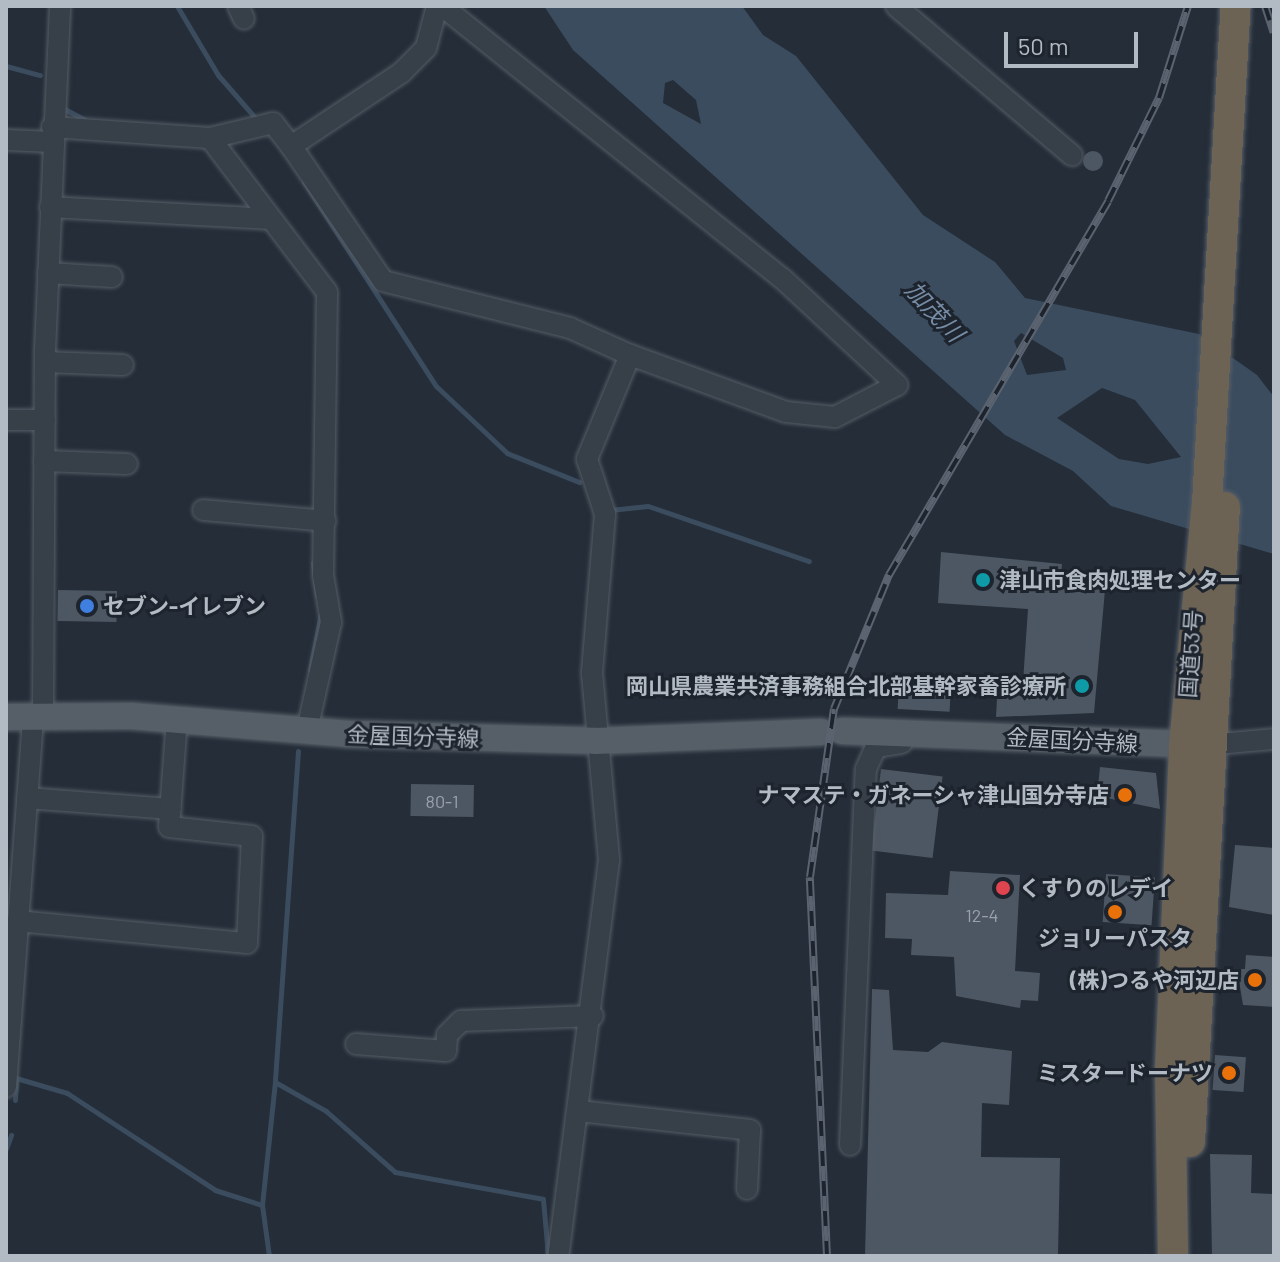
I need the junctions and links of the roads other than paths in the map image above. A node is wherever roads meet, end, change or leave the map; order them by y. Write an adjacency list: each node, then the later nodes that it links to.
1 (60, 6): 7 (street)
2 (440, 6): 10 (street); 17 (street)
3 (896, 6): 11 (street)
4 (1236, 6): 6 (highway, 国道53号)
5 (1256, 6): 6 (highway, 国道53号)
6 (1241, 90): 16 (highway, 国道53号)
7 (52, 134): 8 (street); 9 (street); 12 (street)
8 (210, 138): 10 (street); 13 (street)
9 (6, 140)
10 (291, 146): 17 (street)
11 (1072, 155)
12 (50, 207): 13 (street); 14 (street)
13 (271, 219): 25 (street)
14 (48, 273): 15 (street); 18 (street)
15 (112, 277)
16 (1229, 300): 33 (highway, 国道53号); 33 (highway, 国道53号)
17 (630, 355): 32 (street)
18 (45, 362): 19 (street); 21 (street)
19 (123, 365)
20 (6, 420): 21 (street)
21 (45, 420): 22 (street)
22 (44, 461): 23 (street); 27 (street)
23 (127, 464)
24 (203, 510): 25 (street)
25 (326, 521): 29 (street)
26 (6, 717): 27 (main road, 金屋国分寺線)
27 (38, 717): 28 (main road, 金屋国分寺線); 34 (street)
28 (177, 719): 29 (main road, 金屋国分寺線); 35 (street)
29 (307, 730): 32 (main road, 金屋国分寺線)
30 (1033, 738): 32 (main road, 金屋国分寺線); 33 (main road, 金屋国分寺線); 41 (street)
31 (1274, 739): 33 (street)
32 (595, 741): 37 (street)
33 (1195, 746): 44 (highway, 国道53号); 45 (highway, 国道53号)
34 (27, 798): 35 (street); 36 (street)
35 (171, 809): 36 (street)
36 (17, 921): 39 (street)
37 (593, 1016): 38 (street); 40 (street)
38 (356, 1044)
39 (6, 1087)
40 (579, 1111): 42 (street); 43 (street)
41 (850, 1145)
42 (747, 1189)
43 (558, 1256)
44 (1173, 1256)
45 (1194, 1256)

